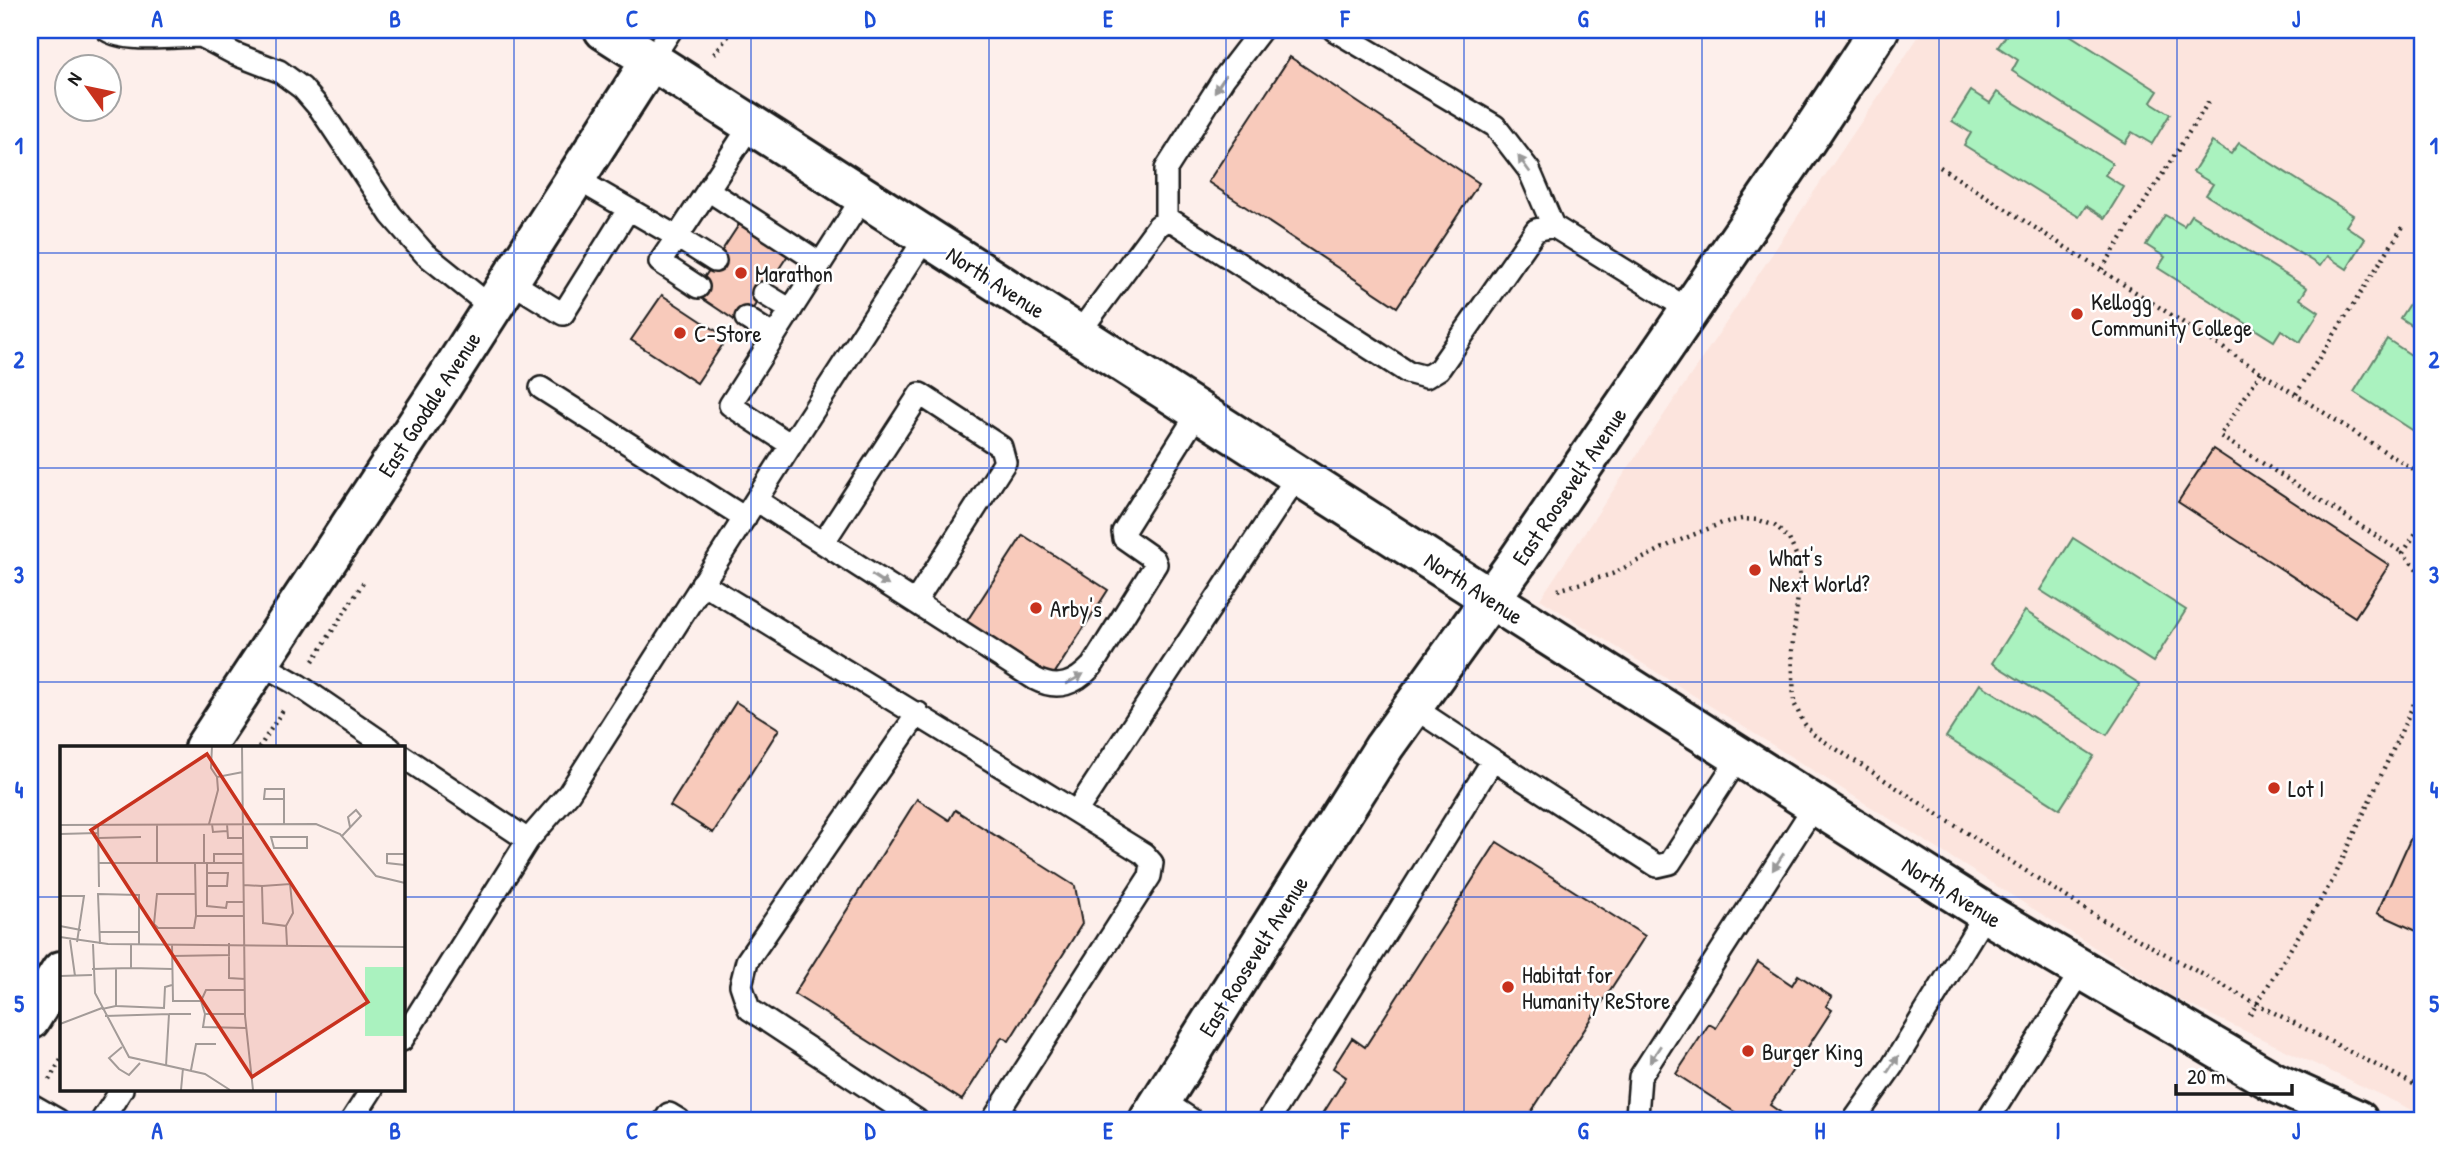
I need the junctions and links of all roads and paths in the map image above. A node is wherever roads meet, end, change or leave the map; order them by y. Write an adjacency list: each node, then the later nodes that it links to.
1 (107, 30): 7 (lane)
2 (604, 30): 8 (street, North Avenue)
3 (733, 30): 9 (path)
4 (1261, 30): 17 (lane, one-way to 17)
5 (1334, 30): 19 (lane, one-way to 5)
6 (1879, 30): 29 (street, East Roosevelt Avenue)
7 (202, 33): 26 (lane)
8 (662, 44): 11 (street, North Avenue); 13 (street, East Goodale Avenue)
9 (710, 59)
10 (2209, 101): 24 (path)
11 (752, 123): 14 (lane); 15 (street, North Avenue)
12 (1940, 167): 24 (path)
13 (575, 178): 16 (lane); 26 (street, East Goodale Avenue)
14 (708, 190): 20 (lane); 23 (lane)
15 (863, 197): 21 (street, North Avenue); 23 (lane)
16 (628, 210): 20 (lane); 26 (lane)
17 (1166, 221): 19 (lane); 31 (lane)
18 (2404, 225): 35 (path)
19 (1553, 226): 29 (lane)
20 (677, 237): 22 (lane); 25 (lane)
21 (926, 237): 31 (street, North Avenue); 37 (lane)
22 (715, 261)
23 (820, 264): 28 (lane)
24 (2102, 269): 33 (path)
25 (698, 287)
26 (500, 293): 49 (street, East Goodale Avenue)
27 (763, 293): 28 (lane)
28 (791, 310): 32 (lane)
29 (1689, 310): 47 (street, East Roosevelt Avenue)
30 (746, 318): 32 (lane)
31 (1078, 334): 36 (street, North Avenue)
32 (774, 336): 37 (lane)
33 (2261, 372): 35 (path); 43 (path)
34 (541, 388): 40 (lane)
35 (2296, 394): 39 (path)
36 (1199, 411): 38 (street, North Avenue); 48 (lane, one-way to 36)
37 (791, 445): 40 (lane)
38 (1298, 475): 47 (street, North Avenue); 59 (lane)
39 (2423, 476)
40 (751, 509): 42 (lane); 45 (lane)
41 (2423, 522): 43 (path)
42 (823, 543): 48 (lane, one-way to 48); 48 (lane)
43 (2403, 553): 44 (path)
44 (2423, 576)
45 (702, 583): 52 (lane); 60 (lane)
46 (1558, 590): 64 (path)
47 (1491, 599): 51 (street, East Roosevelt Avenue); 56 (street, North Avenue)
48 (915, 602)
49 (258, 662): 53 (street, East Goodale Avenue); 54 (lane)
50 (2423, 684): 64 (path)
51 (1413, 706): 57 (lane); 72 (street, East Roosevelt Avenue)
52 (918, 713): 59 (lane); 78 (lane)
53 (205, 746)
54 (389, 746)
55 (404, 757): 60 (lane)
56 (1740, 757): 57 (lane); 58 (street, North Avenue)
57 (1493, 760): 80 (lane)
58 (1815, 805): 61 (street, North Avenue); 81 (lane, one-way to 81)
59 (1076, 811): 79 (lane)
60 (528, 840): 67 (lane)
61 (1986, 913): 62 (street, North Avenue); 82 (lane, one-way to 61)
62 (2082, 970): 83 (lane); 84 (street, North Avenue)
63 (60, 973): 66 (street)
64 (2257, 1004): 65 (path); 68 (path)
65 (2250, 1015)
66 (30, 1020)
67 (404, 1037)
68 (2423, 1089)
69 (121, 1090): 74 (lane)
70 (371, 1090): 75 (lane)
71 (30, 1104): 73 (lane)
72 (1168, 1114)
73 (56, 1120)
74 (103, 1120)
75 (352, 1120)
76 (665, 1120): 77 (lane)
77 (679, 1120)
78 (917, 1120)
79 (993, 1120)
80 (1269, 1120)
81 (1642, 1120)
82 (1854, 1120)
83 (1988, 1120)
84 (2358, 1120)

